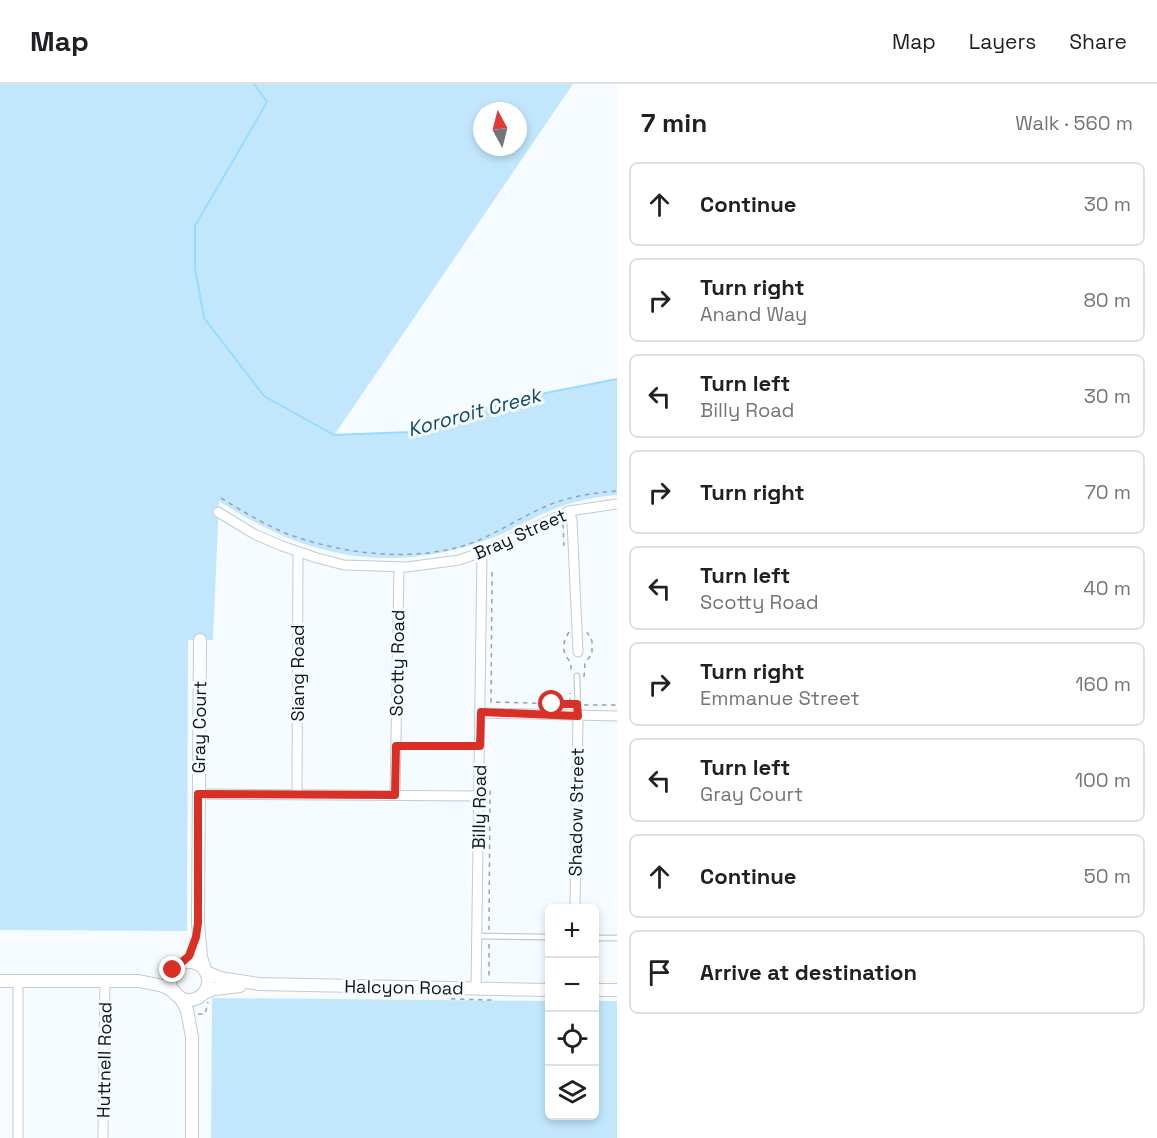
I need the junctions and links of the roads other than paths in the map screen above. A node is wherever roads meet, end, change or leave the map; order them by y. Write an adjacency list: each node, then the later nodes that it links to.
1 (617, 504): 2 (street, Bray Street)
2 (569, 511): 5 (street, Bray Street); 8 (street)
3 (218, 512): 4 (street, Bray Street)
4 (298, 552): 6 (street, Bray Street); 16 (street, Siang Road)
5 (482, 552): 6 (street, Bray Street); 10 (street, Billy Road)
6 (399, 567): 13 (street, Scotty Road)
7 (200, 640): 15 (street, Gray Court)
8 (578, 652)
9 (577, 676): 11 (lane)
10 (481, 712): 11 (street); 14 (street, Billy Road)
11 (578, 716): 12 (street); 19 (street, Shadow Street)
12 (617, 716)
13 (396, 746): 14 (lane); 17 (street, Scotty Road)
14 (480, 746): 18 (street, Billy Road)
15 (198, 794): 16 (street); 20 (street, Gray Court)
16 (297, 794): 17 (street)
17 (395, 795): 18 (street)
18 (479, 796): 21 (street, Billy Road)
19 (575, 904)
20 (198, 923): 25 (street); 26 (street)
21 (477, 936): 22 (lane); 32 (street, Billy Road)
22 (545, 937)
23 (599, 938): 24 (lane)
24 (617, 938)
25 (176, 968): 26 (street); 30 (street); 36 (street)
26 (206, 971): 31 (street); 37 (street)
27 (0, 981): 28 (street)
28 (18, 981): 29 (street); 39 (street)
29 (105, 981): 30 (street); 40 (street, Huttnell Road)
30 (139, 981): 36 (street)
31 (259, 984): 32 (street, Halcyon Road); 37 (street)
32 (476, 989): 33 (street, Halcyon Road)
33 (545, 990)
34 (599, 990): 35 (street)
35 (617, 990)
36 (177, 995): 37 (street); 38 (street)
37 (202, 995): 38 (street)
38 (192, 1037): 41 (street)
39 (18, 1138)
40 (104, 1138)
41 (192, 1138)

